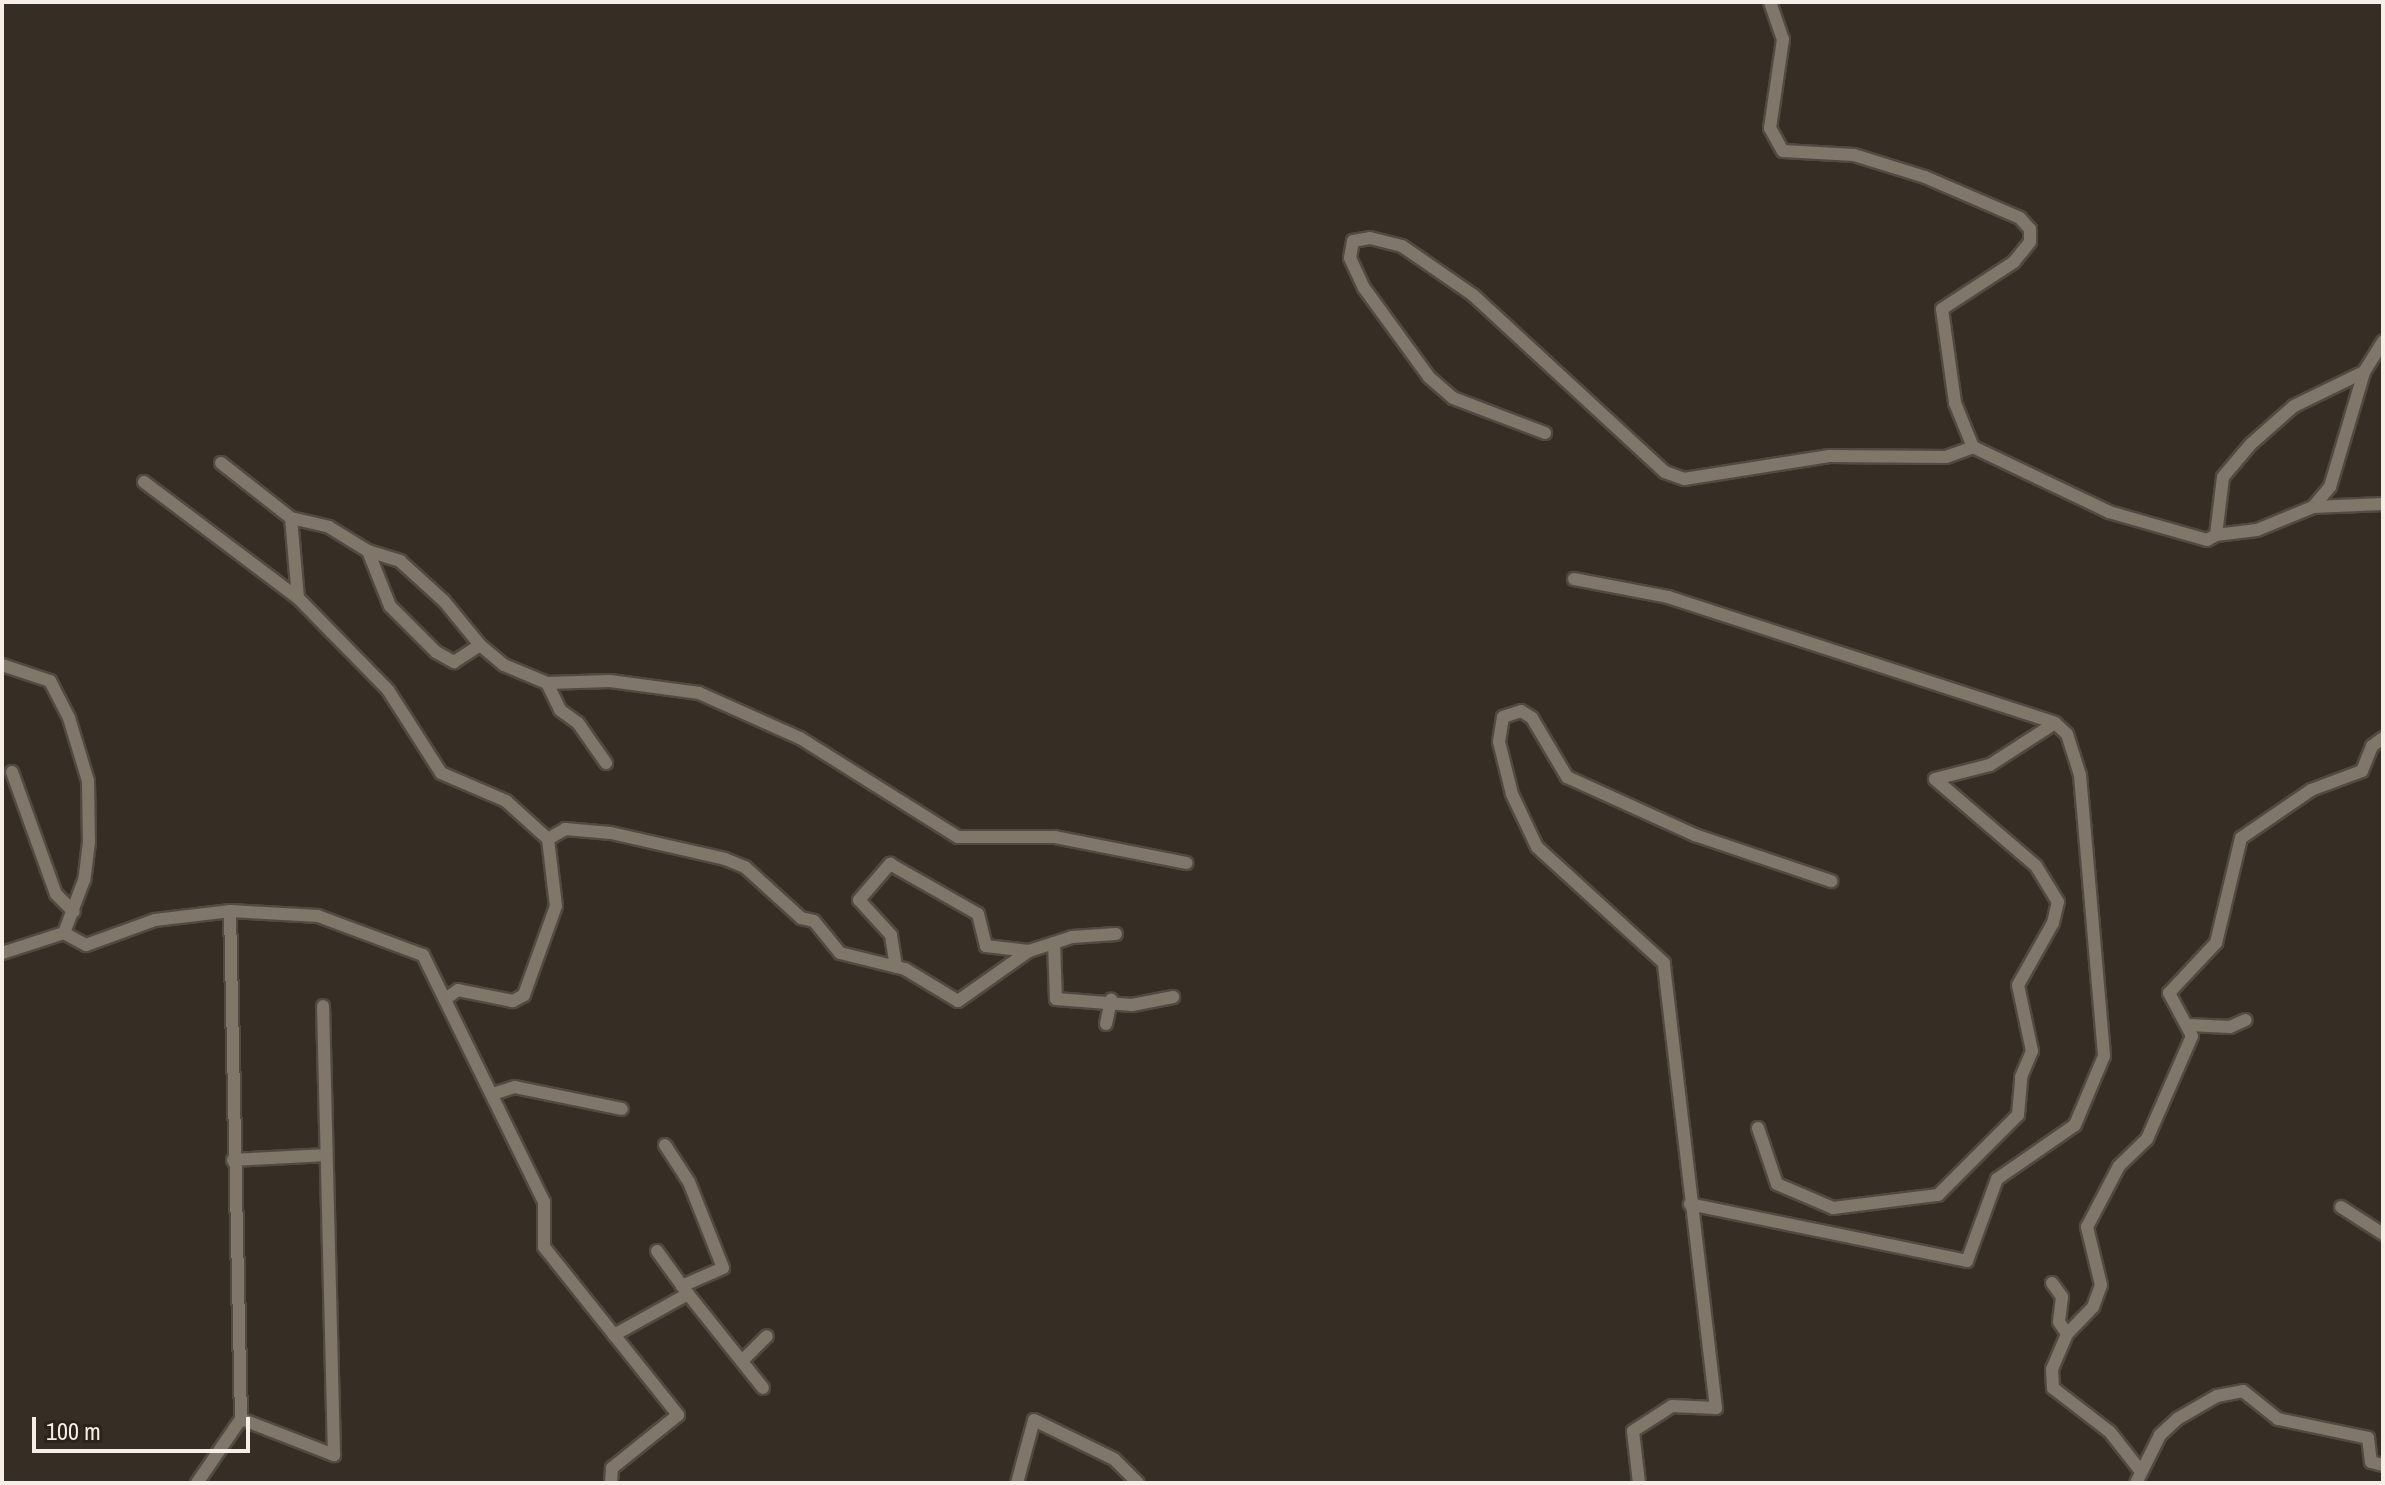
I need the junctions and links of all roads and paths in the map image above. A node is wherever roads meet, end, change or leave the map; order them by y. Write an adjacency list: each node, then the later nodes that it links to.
1 (1770, 2): 5 (street)
2 (2383, 342): 3 (street)
3 (2364, 372): 9 (street); 11 (street)
4 (1545, 433): 5 (street)
5 (1973, 447): 11 (street)
6 (221, 463): 10 (street)
7 (144, 482): 14 (street)
8 (2383, 504): 9 (street)
9 (2313, 507): 11 (street)
10 (291, 518): 12 (street); 14 (street)
11 (2216, 535)
12 (368, 551): 15 (street); 15 (street)
13 (1574, 579): 18 (street)
14 (298, 598): 22 (street)
15 (480, 645): 17 (street)
16 (2, 665): 26 (street)
17 (547, 683): 20 (street); 23 (street)
18 (2055, 723): 42 (street); 46 (street)
19 (2383, 738): 39 (street)
20 (606, 763)
21 (12, 772): 26 (street)
22 (548, 839): 32 (street); 34 (street)
23 (1186, 863)
24 (1831, 881): 46 (street)
25 (230, 911): 27 (street); 34 (street); 45 (street)
26 (74, 912): 27 (street)
27 (64, 933): 31 (street)
28 (1116, 934): 29 (street)
29 (1054, 943): 30 (street); 35 (street)
30 (1029, 951): 32 (street); 32 (street)
31 (2, 953)
32 (896, 967)
33 (1173, 997): 35 (street)
34 (447, 998): 40 (street)
35 (1111, 1000): 38 (street)
36 (323, 1006): 44 (street)
37 (2246, 1020): 39 (street)
38 (1106, 1024)
39 (2188, 1025): 52 (street)
40 (493, 1094): 41 (street); 53 (street)
41 (622, 1109)
42 (1758, 1128)
43 (665, 1145): 51 (street)
44 (326, 1155): 45 (street); 57 (street)
45 (233, 1160): 57 (street)
46 (1690, 1204): 64 (street)
47 (2341, 1207): 48 (street)
48 (2383, 1234)
49 (657, 1251): 51 (street)
50 (2052, 1283): 52 (street)
51 (685, 1290): 53 (street); 55 (street)
52 (2067, 1334): 59 (street)
53 (614, 1335): 61 (street)
54 (767, 1336): 55 (street)
55 (742, 1361): 56 (street)
56 (763, 1388)
57 (241, 1419): 60 (street)
58 (2383, 1465): 59 (street)
59 (2139, 1469): 65 (street)
60 (197, 1483)
61 (611, 1483)
62 (1017, 1483): 63 (street)
63 (1138, 1483)
64 (1639, 1483)
65 (2136, 1483)

